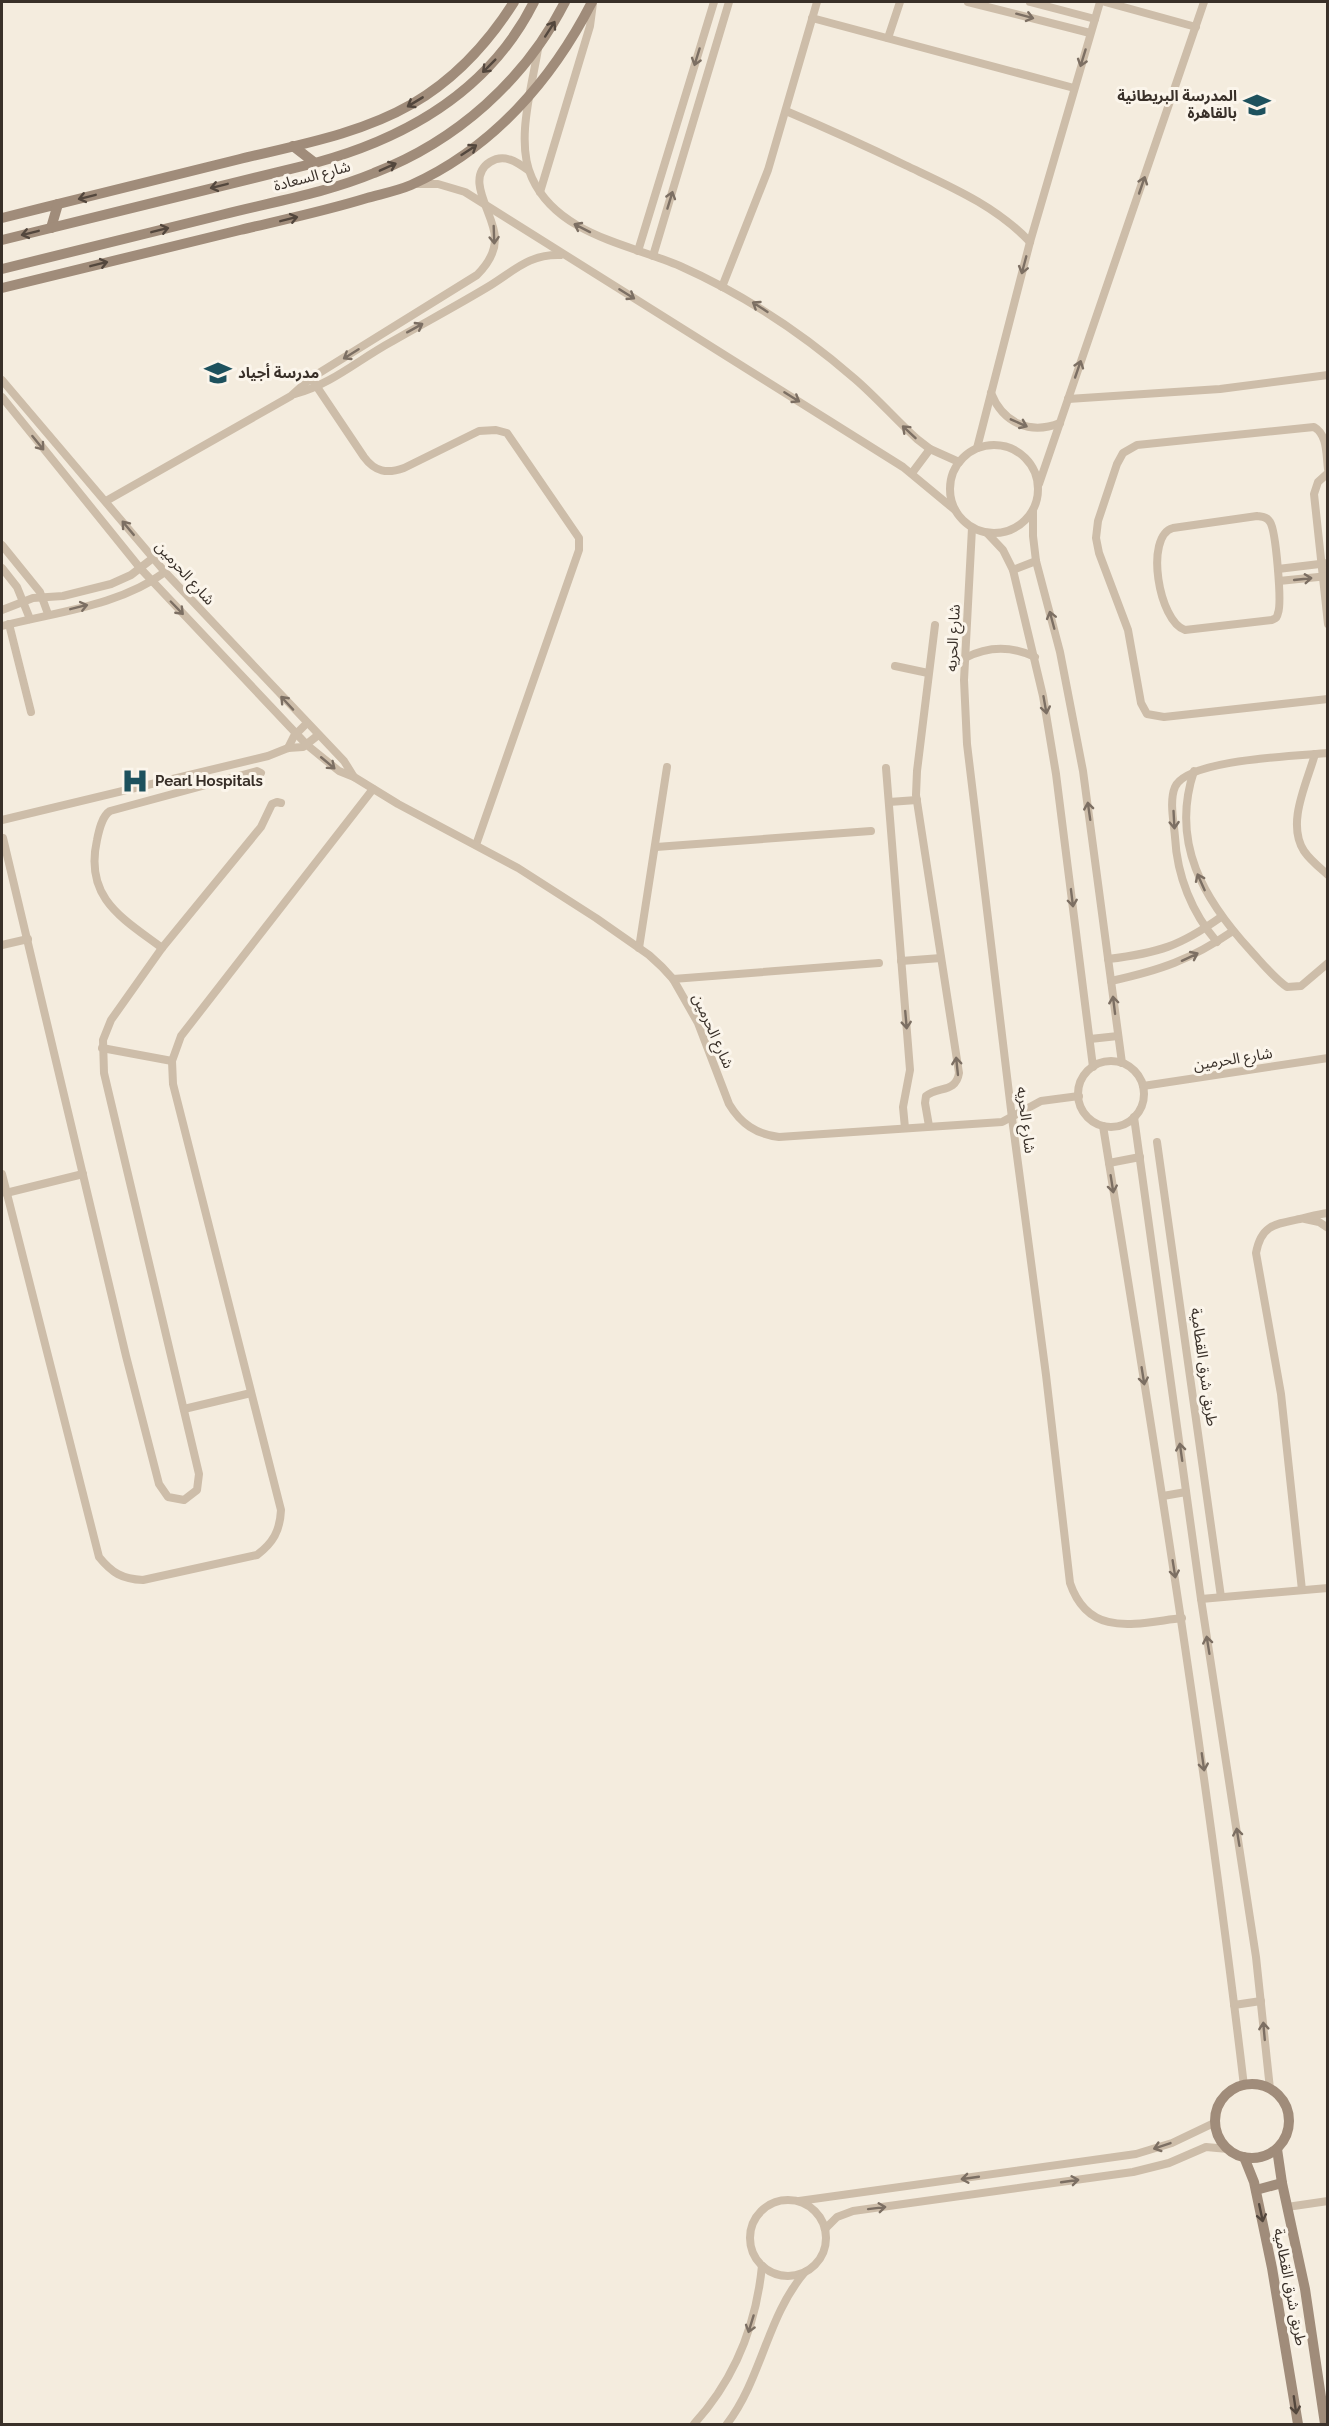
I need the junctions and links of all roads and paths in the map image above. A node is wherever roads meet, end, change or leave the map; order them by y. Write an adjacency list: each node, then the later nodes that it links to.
1 (514, 2): 23 (street, one-way to 23)
2 (534, 2): 24 (street, شارع السعادة, one-way to 24)
3 (565, 2): 19 (street, شارع السعادة, one-way to 3)
4 (592, 2): 21 (street); 27 (street)
5 (714, 2): 36 (street, one-way to 36)
6 (729, 2): 38 (street, one-way to 6)
7 (817, 2): 14 (street)
8 (900, 2): 18 (street)
9 (969, 2): 17 (street, one-way to 17)
10 (1030, 2): 15 (street)
11 (1100, 2): 15 (street)
12 (1105, 2): 16 (street)
13 (1204, 2): 16 (street)
14 (812, 18): 18 (street); 22 (street)
15 (1095, 19): 17 (street)
16 (1196, 27): 51 (street, one-way to 16)
17 (1090, 33): 20 (street, one-way to 20)
18 (888, 38): 20 (street)
19 (538, 48): 21 (street); 28 (street, شارع السعادة, one-way to 19)
20 (1074, 88): 35 (street)
21 (531, 96): 25 (street); 26 (street, one-way to 21)
22 (786, 111): 35 (street); 42 (street)
23 (293, 146): 24 (street); 29 (street, one-way to 29)
24 (315, 163): 33 (street, شارع السعادة, one-way to 33)
25 (528, 170): 27 (street); 30 (street)
26 (410, 185): 30 (street); 31 (street)
27 (540, 192): 36 (street, one-way to 27)
28 (301, 195): 31 (street); 39 (street, شارع السعادة, one-way to 28)
29 (58, 204): 32 (street); 33 (street)
30 (487, 207): 37 (street); 45 (street, one-way to 45)
31 (320, 211): 41 (street, one-way to 31)
32 (2, 218)
33 (51, 228): 34 (street, شارع السعادة, one-way to 34)
34 (2, 240)
35 (1030, 242): 48 (street, one-way to 48)
36 (638, 250): 38 (street)
37 (562, 255): 47 (street, one-way to 37); 57 (street, one-way to 57)
38 (653, 256): 42 (street)
39 (50, 257): 40 (street, شارع السعادة); 41 (street)
40 (2, 269)
41 (74, 270): 43 (street)
42 (722, 286): 53 (street, one-way to 42)
43 (2, 288)
44 (1328, 375): 51 (street)
45 (311, 378): 47 (street); 49 (street)
46 (2, 380): 59 (street, شارع الحرمين)
47 (318, 388): 49 (street); 114 (street)
48 (991, 393): 52 (street, one-way to 52); 54 (street)
49 (291, 396): 59 (street)
50 (2, 397): 69 (street, شارع الحرمين, one-way to 69)
51 (1068, 399): 52 (street)
52 (1060, 423): 58 (street)
53 (930, 448): 55 (street); 57 (street)
54 (977, 448): 55 (street); 58 (street)
55 (958, 462): 60 (street)
56 (1328, 471): 67 (street); 88 (street)
57 (912, 473): 60 (street)
58 (1039, 484): 61 (street)
59 (106, 501): 65 (street, شارع الحرمين, one-way to 59)
60 (955, 510): 62 (street)
61 (1033, 511): 63 (street); 66 (street)
62 (972, 528): 63 (street); 85 (street, شارع الحريه)
63 (987, 533): 71 (street)
64 (2, 545): 76 (street)
65 (153, 558): 69 (street); 72 (street, شارع الحرمين)
66 (1036, 561): 71 (street); 127 (street, one-way to 66)
67 (1324, 563): 70 (street); 73 (street)
68 (2, 568): 77 (street)
69 (140, 568): 75 (street, شارع الحرمين); 76 (street)
70 (1278, 568): 74 (street); 74 (street)
71 (1013, 570): 84 (street)
72 (165, 572): 75 (street); 90 (street, شارع الحرمين, one-way to 72)
73 (1325, 577): 74 (street, one-way to 73); 81 (street)
74 (1279, 581)
75 (152, 582): 79 (street, one-way to 75); 91 (street, شارع الحرمين, one-way to 91)
76 (43, 598): 77 (street); 79 (street)
77 (23, 602): 78 (street); 80 (street)
78 (2, 610)
79 (48, 614): 80 (street)
80 (30, 619): 82 (street)
81 (1328, 624)
82 (5, 625): 89 (street)
83 (935, 625): 87 (street)
84 (1035, 657): 85 (street); 134 (street, one-way to 134)
85 (965, 658): 142 (street, شارع الحريه)
86 (895, 666): 87 (street)
87 (928, 673): 107 (street)
88 (1328, 699)
89 (31, 712)
90 (306, 724): 91 (street); 92 (street, شارع الحرمين)
91 (296, 733): 93 (street, شارع الحرمين); 94 (street)
92 (317, 735): 93 (street); 101 (street, شارع الحرمين)
93 (308, 745): 94 (street); 101 (street, شارع الحرمين, one-way to 101)
94 (288, 748): 102 (street)
95 (1328, 753): 96 (street)
96 (1316, 754): 99 (street); 117 (street)
97 (667, 767): 116 (street)
98 (886, 768): 108 (street)
99 (1194, 771): 113 (street); 115 (street, one-way to 115)
100 (261, 773): 105 (street)
101 (354, 777): 104 (street, شارع الحرمين)
102 (168, 781): 103 (street); 105 (street)
103 (150, 786): 106 (street); 110 (street)
104 (373, 789): 114 (street, شارع الحرمين); 137 (street)
105 (171, 794): 106 (street)
106 (153, 799): 124 (street)
107 (917, 800): 108 (street); 126 (street)
108 (889, 802): 128 (street)
109 (281, 803): 124 (street)
110 (2, 820)
111 (871, 831): 116 (street)
112 (3, 838): 121 (street)
113 (1189, 844): 115 (street); 118 (street, one-way to 113)
114 (476, 845): 125 (street, شارع الحرمين)
115 (1175, 846): 119 (street)
116 (656, 847): 125 (street)
117 (1328, 874)
118 (1221, 916): 119 (street); 120 (street)
119 (1205, 928): 122 (street); 127 (street)
120 (1233, 931): 122 (street); 130 (street)
121 (28, 939): 123 (street); 151 (street)
122 (1217, 942): 132 (street, one-way to 122)
123 (2, 945)
124 (162, 948): 135 (street)
125 (639, 948): 131 (street, شارع الحرمين)
126 (941, 958): 128 (street); 144 (street, one-way to 126)
127 (1108, 959): 132 (street)
128 (901, 961): 146 (street, one-way to 146)
129 (879, 963): 131 (street)
130 (1328, 963)
131 (674, 979): 146 (street, شارع الحرمين)
132 (1111, 981): 133 (street, one-way to 132)
133 (1118, 1036): 134 (street); 138 (street)
134 (1090, 1039): 139 (street)
135 (102, 1048): 137 (street); 157 (street)
136 (1328, 1058): 140 (street, شارع الحرمين)
137 (172, 1061): 156 (street)
138 (1122, 1063): 139 (street); 140 (street)
139 (1093, 1067): 141 (street)
140 (1143, 1086): 143 (street)
141 (1079, 1096): 142 (street, شارع الحرمين); 145 (street)
142 (1012, 1118): 144 (street, شارع الحرمين); 164 (street, شارع الحريه)
143 (1134, 1118): 145 (street); 148 (street)
144 (928, 1126): 146 (street, شارع الحرمين)
145 (1103, 1126): 149 (street)
146 (905, 1128)
147 (1157, 1142): 162 (street, طريق شرق القطامية)
148 (1140, 1157): 149 (street); 158 (street, one-way to 148)
149 (1109, 1163): 159 (street, one-way to 159)
150 (2, 1174): 152 (street)
151 (83, 1174): 152 (street); 157 (street)
152 (6, 1193): 156 (street)
153 (1328, 1213): 154 (street)
154 (1303, 1219): 155 (street); 161 (street)
155 (1328, 1228)
156 (251, 1393): 157 (street)
157 (184, 1409)
158 (1186, 1492): 159 (street); 163 (street)
159 (1162, 1496): 164 (street, one-way to 164)
160 (1328, 1588): 161 (street)
161 (1302, 1590): 162 (street)
162 (1221, 1597): 163 (street)
163 (1201, 1599): 165 (street, one-way to 163)
164 (1182, 1618): 166 (street, one-way to 166)
165 (1261, 2001): 166 (street); 168 (street, one-way to 165)
166 (1234, 2005): 167 (street)
167 (1244, 2086): 168 (street); 169 (street)
168 (1270, 2089): 171 (street)
169 (1216, 2122): 170 (street); 175 (street, one-way to 175)
170 (1228, 2149): 172 (street); 178 (street, one-way to 170)
171 (1277, 2149): 172 (street); 173 (street, طريق شرق القطامية)
172 (1244, 2157): 174 (street, طريق شرق القطامية)
173 (1281, 2183): 174 (street); 177 (street, طريق شرق القطامية)
174 (1256, 2190): 183 (street, طريق شرق القطامية, one-way to 183)
175 (799, 2201): 178 (street); 179 (street)
176 (1328, 2201): 177 (street)
177 (1287, 2208): 184 (street, طريق شرق القطامية)
178 (825, 2229): 180 (street)
179 (762, 2266): 180 (street); 181 (street, one-way to 181)
180 (805, 2272): 182 (street)
181 (694, 2424)
182 (727, 2424)
183 (1298, 2424)
184 (1325, 2424)

